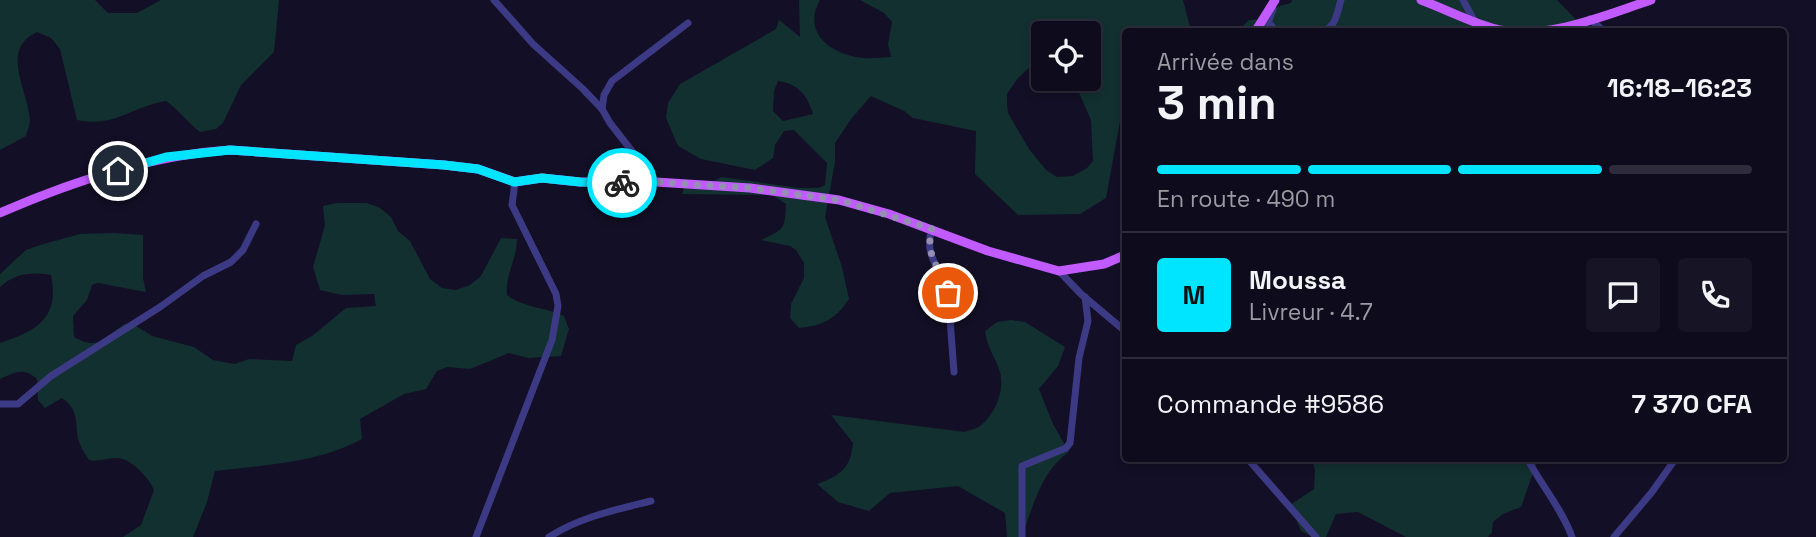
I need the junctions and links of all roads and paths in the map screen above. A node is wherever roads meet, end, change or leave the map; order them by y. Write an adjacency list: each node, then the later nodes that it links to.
1 (494, 0): 18 (street)
2 (1276, 0): 8 (street); 11 (main road)
3 (1341, 0): 14 (street)
4 (1421, 0): 9 (main road)
5 (1463, 0): 9 (street)
6 (1651, 0): 7 (main road)
7 (1590, 19): 16 (main road); 17 (street)
8 (1268, 22): 12 (street); 13 (street)
9 (1475, 22): 15 (main road)
10 (688, 23): 18 (street)
11 (1258, 28)
12 (1266, 28)
13 (1273, 28)
14 (1330, 28)
15 (1498, 28)
16 (1558, 28)
17 (1600, 28)
18 (602, 109): 20 (street)
19 (514, 182): 20 (main road); 21 (main road); 34 (street)
20 (656, 182): 23 (main road)
21 (0, 213)
22 (256, 224): 29 (street)
23 (932, 229): 25 (main road); 28 (street)
24 (1122, 256): 25 (main road)
25 (1059, 271): 26 (street)
26 (1085, 297): 27 (street); 36 (street)
27 (1122, 328)
28 (954, 372)
29 (0, 404)
30 (1250, 462): 37 (street)
31 (1529, 462): 38 (street)
32 (1673, 462): 39 (street)
33 (651, 501): 35 (street)
34 (476, 537)
35 (549, 537)
36 (1022, 537)
37 (1316, 537)
38 (1572, 537)
39 (1614, 537)

